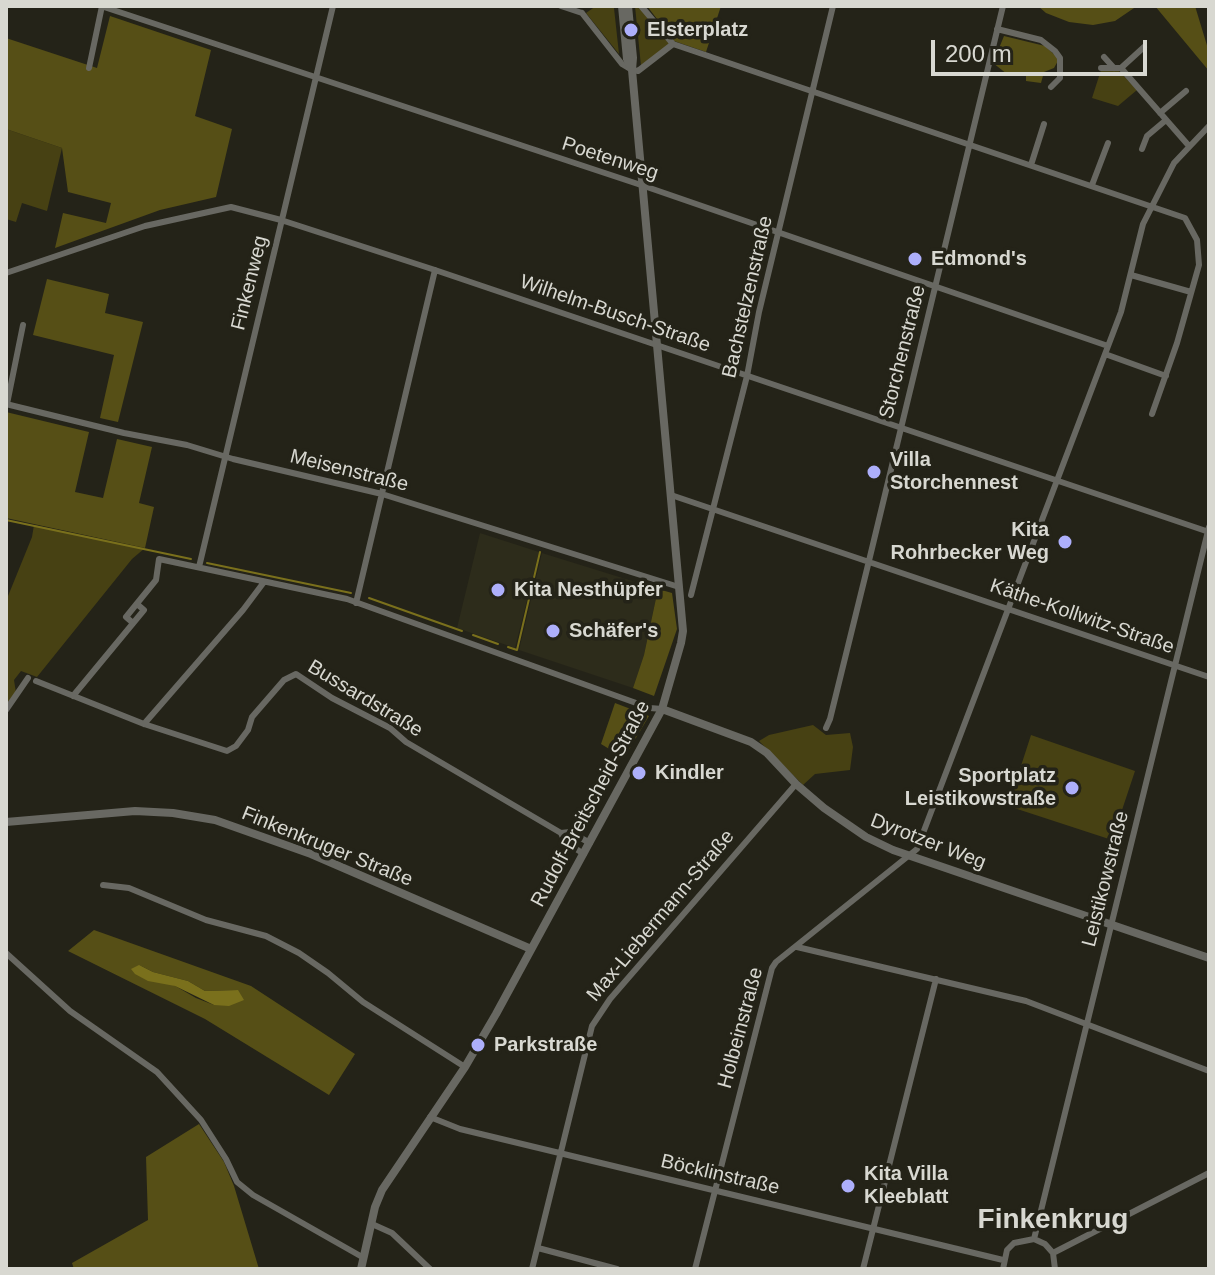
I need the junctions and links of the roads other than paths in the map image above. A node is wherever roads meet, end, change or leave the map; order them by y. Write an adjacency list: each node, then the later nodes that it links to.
1 (102, 6): 14 (street); 18 (street, Poetenweg)
2 (333, 6): 18 (street, Finkenweg)
3 (561, 6): 9 (street)
4 (591, 6): 9 (street)
5 (625, 6): 17 (street, Rudolf-Breitscheid-Straße)
6 (641, 6): 11 (street)
7 (833, 6): 21 (street, Bachstelzenstraße)
8 (1003, 6): 10 (street, Storchenstraße)
9 (582, 13): 17 (street)
10 (997, 29): 19 (street); 27 (street, Storchenstraße)
11 (673, 44): 17 (street); 21 (street)
12 (1144, 47): 16 (street)
13 (1104, 57): 16 (street)
14 (89, 68)
15 (1101, 68): 16 (street)
16 (1118, 68): 22 (street)
17 (632, 70): 32 (street, Rudolf-Breitscheid-Straße)
18 (316, 78): 32 (street, Poetenweg); 34 (street, Finkenweg)
19 (1051, 87)
20 (1186, 91): 22 (street)
21 (813, 92): 27 (street); 35 (street, Bachstelzenstraße)
22 (1160, 113): 23 (street)
23 (1166, 120): 28 (street); 29 (street)
24 (1044, 124): 30 (street)
25 (1209, 126): 28 (street)
26 (1108, 143): 31 (street)
27 (970, 145): 30 (street); 39 (street, Storchenstraße)
28 (1189, 146): 33 (street)
29 (1142, 149)
30 (1031, 165): 31 (street)
31 (1092, 185): 33 (street)
32 (644, 186): 35 (street, Poetenweg); 42 (street, Rudolf-Breitscheid-Straße)
33 (1151, 205): 38 (street); 40 (street)
34 (281, 220): 36 (street, Wilhelm-Busch-Straße); 37 (street, Wilhelm-Busch-Straße); 50 (street, Finkenweg)
35 (779, 234): 39 (street, Poetenweg); 45 (street, Bachstelzenstraße)
36 (435, 270): 42 (street, Wilhelm-Busch-Straße); 52 (street)
37 (6, 273)
38 (1131, 275): 40 (street); 43 (street)
39 (935, 287): 43 (street, Poetenweg); 49 (street, Storchenstraße)
40 (1191, 292): 46 (street)
41 (23, 325): 47 (street)
42 (656, 345): 45 (street, Wilhelm-Busch-Straße); 53 (street, Rudolf-Breitscheid-Straße)
43 (1108, 346): 44 (street)
44 (1105, 354): 46 (street); 51 (street)
45 (747, 376): 49 (street, Wilhelm-Busch-Straße); 54 (street, Bachstelzenstraße)
46 (1166, 376): 48 (street)
47 (6, 404): 50 (street, Meisenstraße)
48 (1152, 414)
49 (901, 428): 51 (street, Wilhelm-Busch-Straße); 56 (street, Storchenstraße)
50 (225, 455): 52 (street, Meisenstraße); 57 (street, Finkenweg)
51 (1058, 482): 55 (street, Wilhelm-Busch-Straße); 62 (street)
52 (382, 494): 59 (street, Meisenstraße); 61 (street)
53 (671, 495): 54 (street, Käthe-Kollwitz-Straße); 59 (street, Rudolf-Breitscheid-Straße)
54 (713, 509): 56 (street, Käthe-Kollwitz-Straße); 60 (street, Bachstelzenstraße)
55 (1209, 530): 63 (street, Leistikowstraße)
56 (869, 562): 62 (street, Käthe-Kollwitz-Straße); 71 (street, Storchenstraße)
57 (199, 567): 58 (street); 67 (street)
58 (264, 582): 61 (street); 70 (street)
59 (679, 587): 68 (street, Rudolf-Breitscheid-Straße)
60 (691, 595)
61 (356, 603): 68 (street)
62 (1009, 610): 63 (street, Käthe-Kollwitz-Straße); 77 (street)
63 (1175, 665): 64 (street, Käthe-Kollwitz-Straße); 79 (street, Leistikowstraße)
64 (1209, 677)
65 (28, 678): 69 (street)
66 (36, 681): 67 (street, Bussardstraße)
67 (73, 696): 70 (street, Bussardstraße)
68 (662, 709): 72 (street, Dyrotzer Weg); 75 (street, Rudolf-Breitscheid-Straße)
69 (6, 710)
70 (144, 724): 74 (street, Bussardstraße)
71 (826, 728)
72 (796, 784): 77 (street, Dyrotzer Weg); 89 (street, Max-Liebermann-Straße)
73 (6, 822): 81 (street, Finkenkruger Straße)
74 (561, 833): 75 (street, Bussardstraße); 76 (street, Bussardstraße)
75 (590, 843): 76 (street, Rudolf-Breitscheid-Straße)
76 (584, 854): 81 (street, Rudolf-Breitscheid-Straße)
77 (911, 856): 79 (street, Dyrotzer Weg); 80 (street, Holbeinstraße)
78 (103, 885): 86 (street)
79 (1112, 924): 83 (street, Dyrotzer Weg); 85 (street, Leistikowstraße)
80 (797, 947): 84 (street); 91 (street, Holbeinstraße)
81 (531, 949): 86 (street, Rudolf-Breitscheid-Straße)
82 (6, 953): 97 (street)
83 (1209, 958)
84 (936, 979): 85 (street); 93 (street)
85 (1088, 1025): 87 (street); 94 (street, Leistikowstraße)
86 (465, 1067): 88 (street, Rudolf-Breitscheid-Straße)
87 (1209, 1071)
88 (430, 1117): 89 (street, Böcklinstraße); 92 (street, Rudolf-Breitscheid-Straße)
89 (560, 1152): 91 (street, Böcklinstraße); 95 (street, Max-Liebermann-Straße)
90 (1209, 1173): 96 (street)
91 (715, 1191): 93 (street, Böcklinstraße); 103 (street, Holbeinstraße)
92 (372, 1224): 97 (street, Rudolf-Breitscheid-Straße); 100 (street)
93 (873, 1227): 98 (street, Böcklinstraße); 104 (street)
94 (1034, 1239): 96 (street); 98 (street)
95 (538, 1248): 101 (street, Max-Liebermann-Straße); 102 (street)
96 (1053, 1253): 106 (street)
97 (364, 1258): 99 (street, Rudolf-Breitscheid-Straße)
98 (1003, 1260): 105 (street)
99 (361, 1269)
100 (430, 1269)
101 (532, 1269)
102 (617, 1269)
103 (695, 1269)
104 (863, 1269)
105 (1003, 1269)
106 (1055, 1269)

